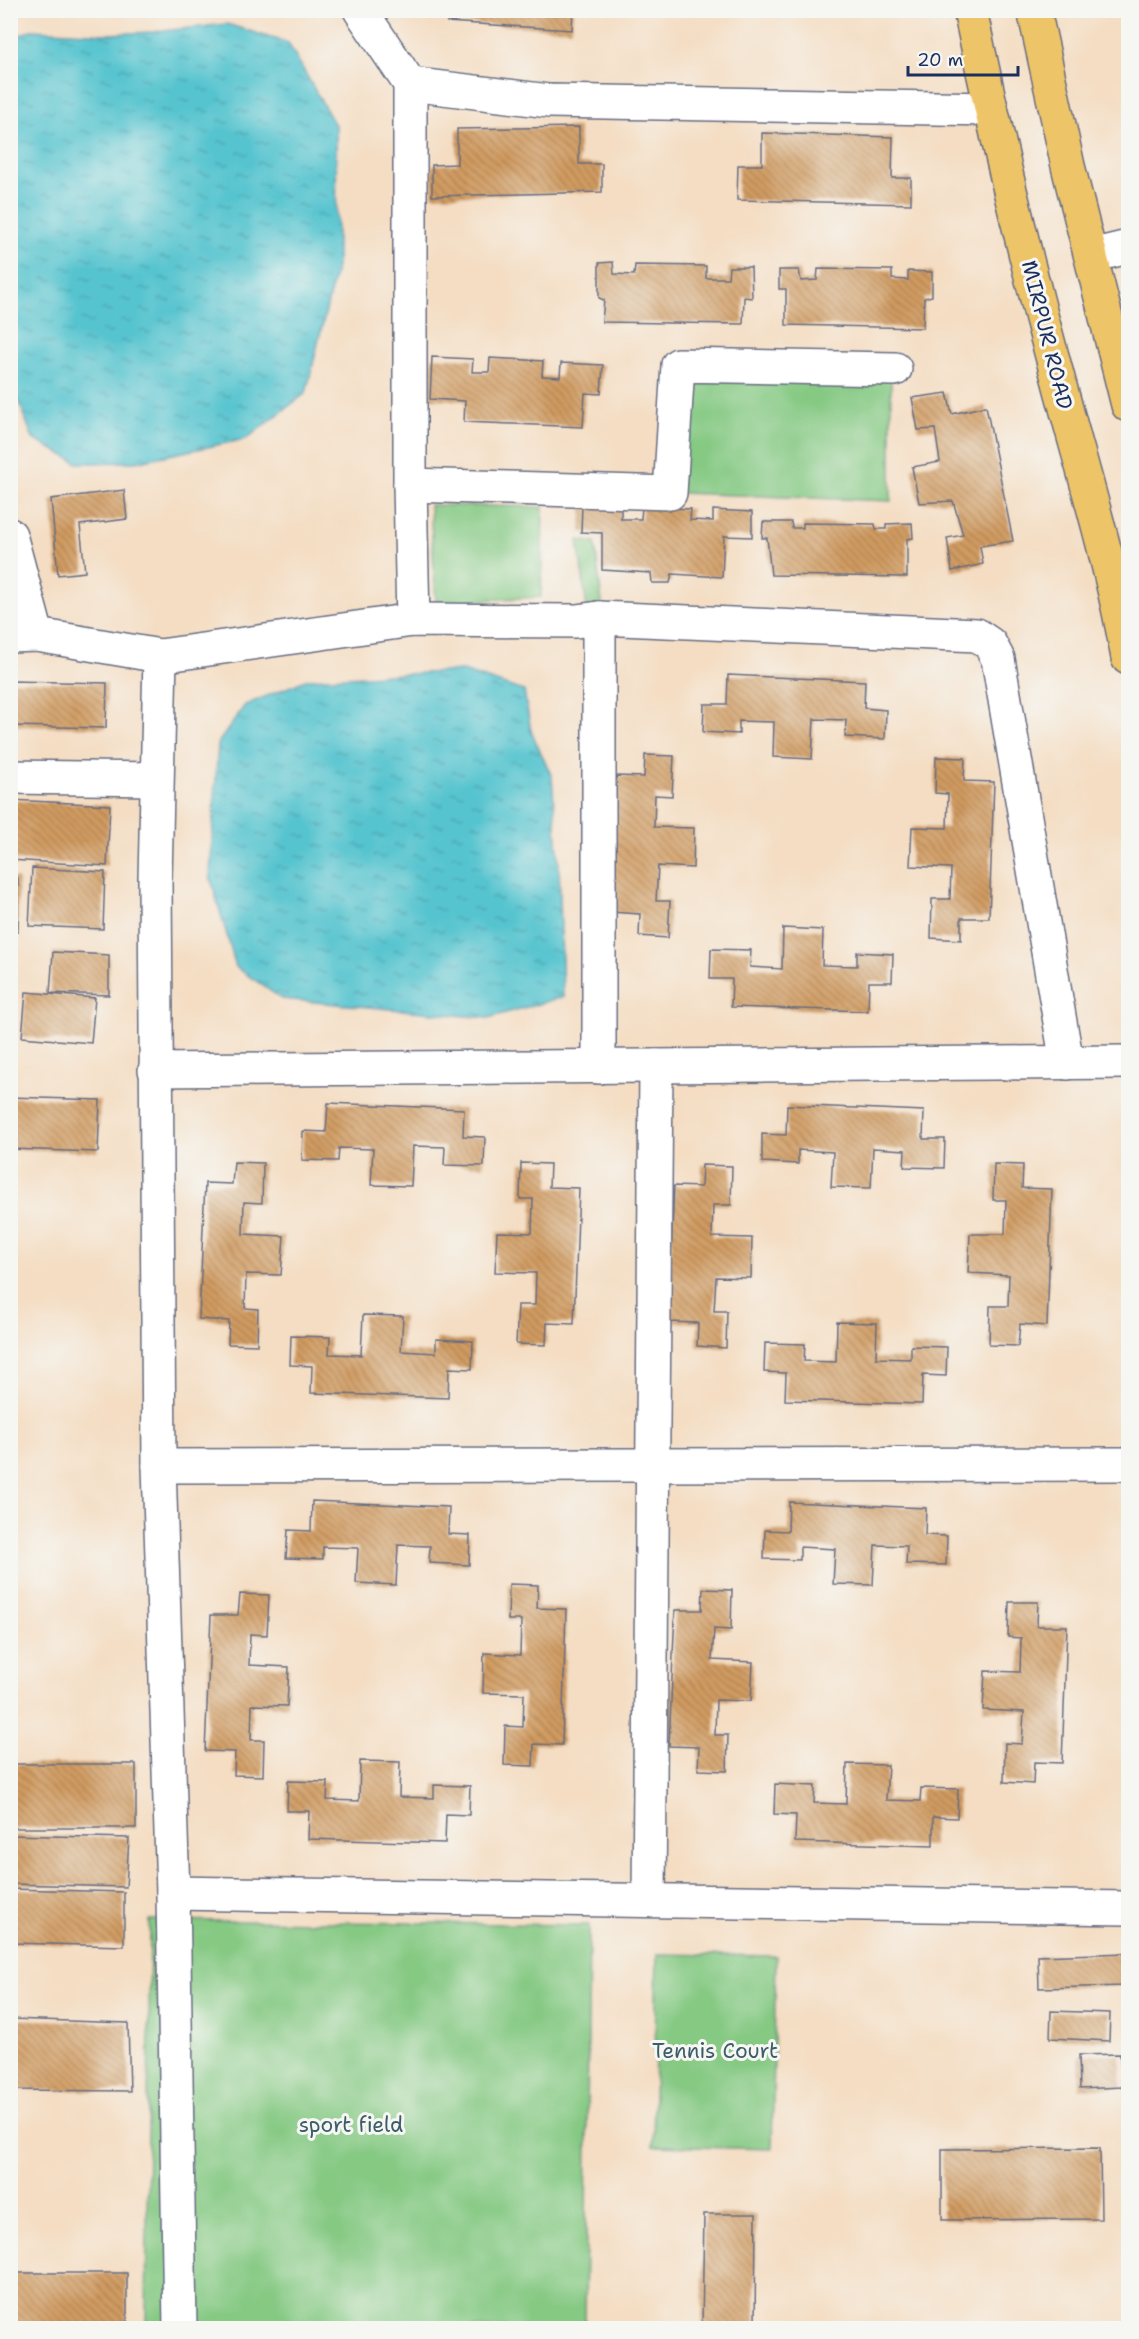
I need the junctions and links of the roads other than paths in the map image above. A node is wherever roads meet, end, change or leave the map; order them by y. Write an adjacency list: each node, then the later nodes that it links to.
1 (360, 10): 4 (street)
2 (970, 10): 5 (main road, MIRPUR ROAD)
3 (1034, 10): 7 (main road)
4 (410, 84): 5 (street); 10 (street)
5 (991, 109): 16 (main road, MIRPUR ROAD)
6 (1128, 247): 7 (street)
7 (1091, 256): 9 (main road)
8 (895, 369): 10 (street)
9 (1128, 405)
10 (410, 485): 13 (street)
11 (10, 535): 14 (street)
12 (599, 618): 13 (street); 20 (street); 22 (street)
13 (413, 620): 15 (street)
14 (24, 636): 15 (street)
15 (160, 656): 18 (street)
16 (1128, 658)
17 (10, 777): 18 (street)
18 (156, 779): 23 (street)
19 (1128, 1062): 20 (street)
20 (1068, 1063): 21 (street)
21 (656, 1066): 22 (street); 25 (street)
22 (599, 1067): 23 (street)
23 (155, 1070): 26 (street)
24 (1128, 1464): 25 (street)
25 (652, 1465): 26 (street); 28 (street)
26 (159, 1466): 27 (street)
27 (173, 1893): 28 (street); 30 (street)
28 (649, 1900): 29 (street)
29 (1128, 1908)
30 (180, 2328)

